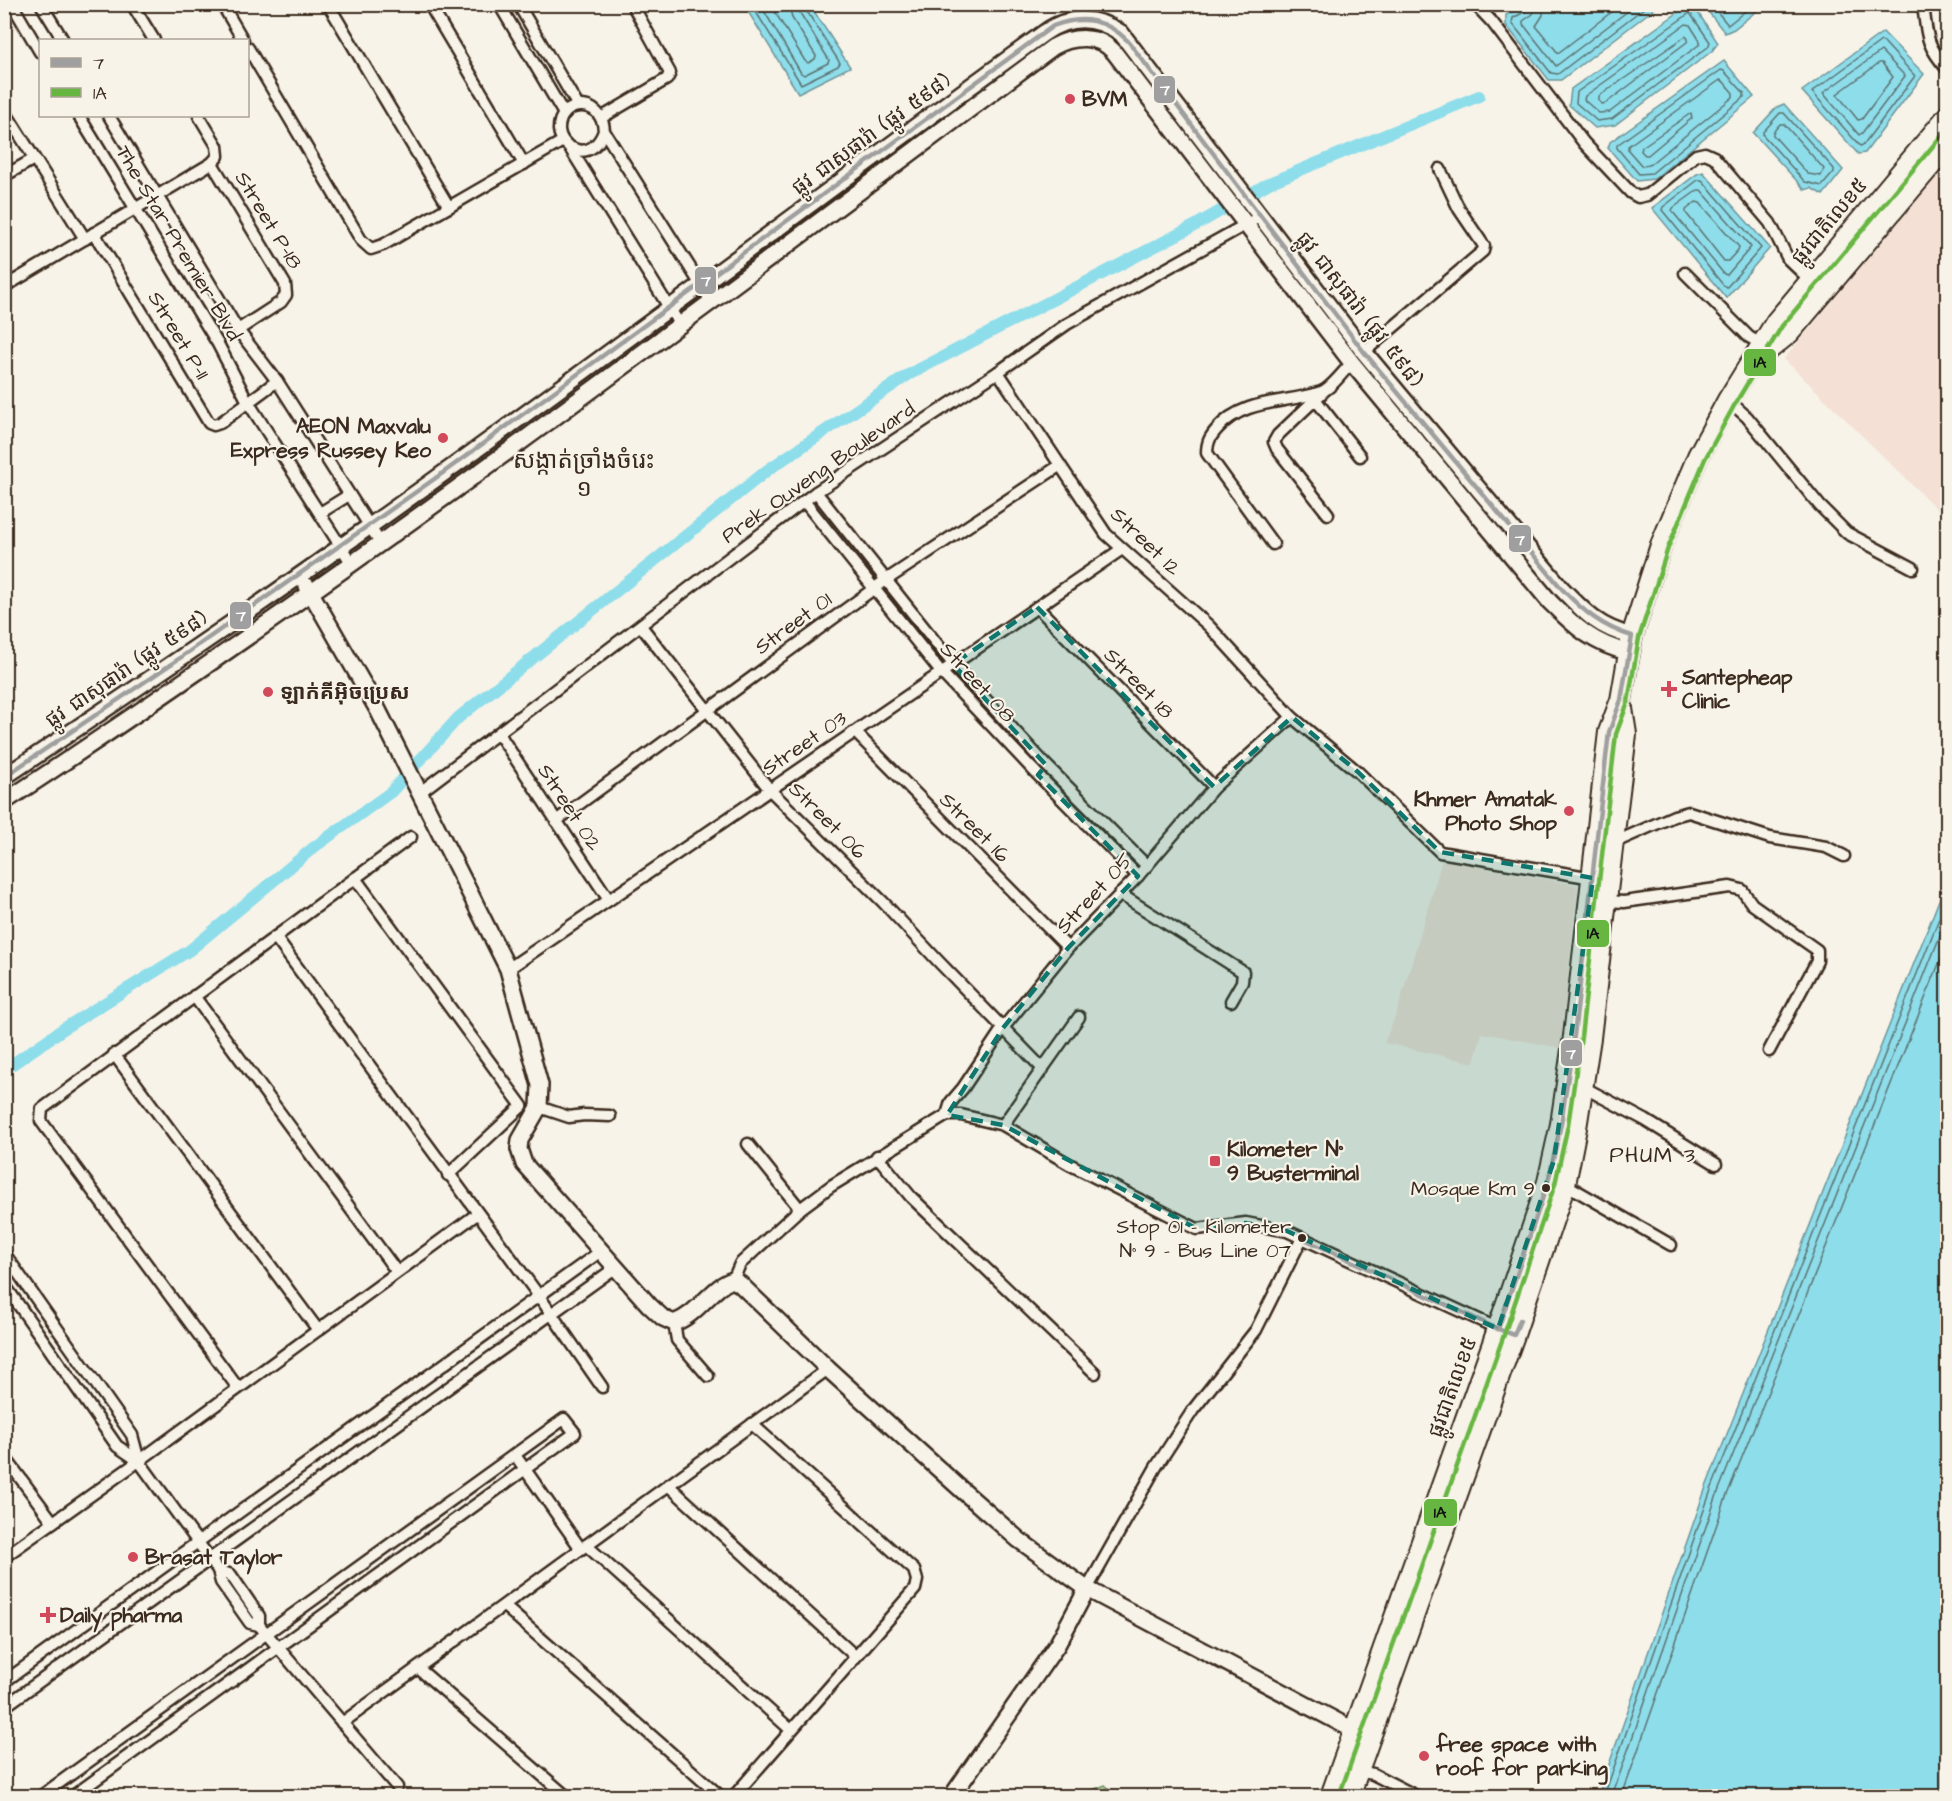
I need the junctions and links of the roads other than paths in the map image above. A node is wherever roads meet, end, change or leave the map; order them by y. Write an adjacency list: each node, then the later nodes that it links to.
1 (12, 4): 17 (street)
2 (41, 4): 14 (street)
3 (132, 4): 15 (street)
4 (222, 4): 16 (street)
5 (328, 4): 37 (street)
6 (429, 4): 33 (street)
7 (499, 4): 22 (street)
8 (518, 4): 20 (street)
9 (632, 4): 27 (street)
10 (1475, 4): 43 (street)
11 (1923, 4): 19 (street)
12 (1081, 12): 13 (main road); 39 (main road, ផ្លូវ ជាសុផារ៉ា (ផ្លូវ ៥៩៨)); 44 (main road, ផ្លូវ ជាសុផារ៉ា (ផ្លូវ ៥៩៨))
13 (1080, 38): 40 (main road, ផ្លូវ ជាសុផារ៉ា (ផ្លូវ ៥៩៨)); 46 (main road, ផ្លូវ ជាសុផារ៉ា (ផ្លូវ ៥៩៨))
14 (62, 39)
15 (153, 39)
16 (242, 39)
17 (39, 50)
18 (249, 50): 37 (street)
19 (1947, 70)
20 (578, 106): 22 (street); 27 (street)
21 (4, 110): 31 (street, Street P-11)
22 (564, 114): 29 (street)
23 (1947, 116): 43 (highway, ផ្លូវជាតិលេខ៥)
24 (80, 117): 38 (street, The Star Premier Blvd)
25 (109, 117): 36 (street, The Star Premier Blvd)
26 (199, 117): 32 (street, Street P-18)
27 (602, 118): 28 (street)
28 (604, 131): 29 (street); 44 (street)
29 (567, 144): 33 (street); 47 (street)
30 (1947, 145): 52 (highway, ផ្លូវជាតិលេខ៥)
31 (34, 159): 35 (street); 41 (street, Street P-11)
32 (212, 163): 36 (street); 49 (street, Street P-18)
33 (524, 164): 37 (street)
34 (1440, 169): 51 (street)
35 (4, 176)
36 (157, 196): 38 (street); 49 (street, The Star Premier Blvd)
37 (449, 207)
38 (136, 208): 41 (street); 59 (street, The Star Premier Blvd)
39 (1258, 213): 40 (street, Prek Ouveng Boulevard); 51 (main road, ផ្លូវ ជាសុផារ៉ា (ផ្លូវ ៥៩៨))
40 (1244, 222): 54 (main road, ផ្លូវ ជាសុផារ៉ា (ផ្លូវ ៥៩៨)); 55 (street, Prek Ouveng Boulevard)
41 (90, 236): 45 (street); 59 (street, Street P-11)
42 (1685, 273): 52 (street)
43 (1812, 281): 52 (highway, ផ្លូវជាតិលេខ៥)
44 (702, 286): 46 (street); 47 (main road, ផ្លូវ ជាសុផារ៉ា (ផ្លូវ ៥៩៨))
45 (4, 287)
46 (711, 301): 48 (main road, ផ្លូវ ជាសុផារ៉ា (ផ្លូវ ៥៩៨))
47 (670, 309): 48 (street); 50 (main road, ផ្លូវ ជាសុផារ៉ា (ផ្លូវ ៥៩៨))
48 (680, 325): 53 (main road, ផ្លូវ ជាសុផារ៉ា (ផ្លូវ ៥៩៨))
49 (238, 330): 56 (street, The Star Premier Blvd)
50 (628, 339): 53 (main road); 67 (main road, ផ្លូវ ជាសុផារ៉ា (ផ្លូវ ៥៩៨))
51 (1364, 352): 68 (main road, ផ្លូវ ជាសុផារ៉ា (ផ្លូវ ៥៩៨))
52 (1758, 353): 58 (highway, ផ្លូវជាតិលេខ៥)
53 (639, 354): 69 (main road, ផ្លូវ ជាសុផារ៉ា (ផ្លូវ ៥៩៨))
54 (1352, 363): 57 (street); 73 (main road, ផ្លូវ ជាសុផារ៉ា (ផ្លូវ ៥៩៨))
55 (998, 372): 61 (street, Street 12); 62 (street, Prek Ouveng Boulevard)
56 (277, 381): 59 (street); 63 (street, The Star Premier Blvd)
57 (1319, 395): 60 (street); 66 (street); 70 (street)
58 (1730, 397): 75 (street); 82 (highway, ផ្លូវជាតិលេខ៥)
59 (245, 404): 65 (street, The Star Premier Blvd)
60 (1360, 456)
61 (1059, 466): 72 (street, Street 12); 77 (street, Street 01)
62 (816, 492): 64 (street, Prek Ouveng Boulevard); 77 (street)
63 (349, 495): 65 (street); 67 (street, The Star Premier Blvd)
64 (804, 501): 78 (street, Street 08); 81 (street, Prek Ouveng Boulevard)
65 (320, 513): 71 (street, The Star Premier Blvd)
66 (1328, 514)
67 (370, 527): 69 (street, The Star Premier Blvd); 71 (main road, ផ្លូវ ជាសុផារ៉ា (ផ្លូវ ៥៩៨))
68 (1521, 540): 73 (main road); 82 (main road, ផ្លូវ ជាសុផារ៉ា (ផ្លូវ ៥៩៨))
69 (381, 544): 74 (main road, ផ្លូវ ជាសុផារ៉ា (ផ្លូវ ៥៩៨))
70 (1273, 544)
71 (342, 546): 74 (street, The Star Premier Blvd); 76 (main road, ផ្លូវ ជាសុផារ៉ា (ផ្លូវ ៥៩៨))
72 (1122, 549): 80 (street, Street 03); 89 (street, Street 12)
73 (1508, 551): 82 (main road, ផ្លូវ ជាសុផារ៉ា (ផ្លូវ ៥៩៨))
74 (352, 564): 79 (main road, ផ្លូវ ជាសុផារ៉ា (ផ្លូវ ៥៩៨))
75 (1913, 568)
76 (301, 576): 79 (main road); 85 (main road, ផ្លូវ ជាសុផារ៉ា (ផ្លូវ ៥៩៨))
77 (886, 580): 78 (street, Street 01); 83 (street)
78 (874, 588): 84 (street, Street 08); 87 (street, Street 01)
79 (312, 592): 88 (main road, ផ្លូវ ជាសុផារ៉ា (ផ្លូវ ៥៩៨)); 96 (main road)
80 (1037, 607): 83 (street, Street 03); 95 (street, Street 18)
81 (641, 626): 87 (street, Street 06); 91 (street, Prek Ouveng Boulevard)
82 (1630, 644): 86 (highway, ផ្លូវជាតិលេខ៥)
83 (953, 664): 84 (street, Street 03); 92 (street)
84 (941, 672): 90 (street, Street 03); 93 (street, Street 08)
85 (128, 695): 88 (main road); 94 (main road, ផ្លូវ ជាសុផារ៉ា (ផ្លូវ ៥៩៨))
86 (1621, 700): 101 (highway, ផ្លូវជាតិលេខ៥); 106 (highway, ផ្លូវជាតិលេខ៥)
87 (706, 711): 97 (street, Street 06); 99 (street, Street 01)
88 (138, 712): 98 (main road, ផ្លូវ ជាសុផារ៉ា (ផ្លូវ ៥៩៨))
89 (1292, 717): 95 (street, Street 05); 106 (street, Street 12)
90 (855, 732): 97 (street, Street 03); 111 (street, Street 16)
91 (499, 734): 96 (street, Prek Ouveng Boulevard); 99 (street, Street 02)
92 (1046, 765): 93 (street); 103 (street)
93 (1038, 775): 104 (street, Street 08)
94 (4, 777)
95 (1214, 787): 103 (street, Street 05)
96 (417, 790): 112 (main road)
97 (770, 790): 108 (street, Street 03); 116 (street, Street 06)
98 (4, 802)
99 (556, 821): 108 (street, Street 02)
100 (411, 837): 105 (street)
101 (1613, 843): 102 (street); 109 (highway, ផ្លូវជាតិលេខ៥)
102 (1844, 856)
103 (1147, 866): 104 (street, Street 05)
104 (1138, 876): 107 (street, Street 05)
105 (355, 878): 110 (street); 129 (street)
106 (1593, 878): 125 (highway, ផ្លូវជាតិលេខ៥)
107 (1120, 894): 111 (street, Street 05); 114 (street)
108 (609, 900): 112 (street, Street 03)
109 (1606, 901): 117 (street); 120 (highway, ផ្លូវជាតិលេខ៥)
110 (275, 937): 113 (street); 129 (street)
111 (1068, 948): 116 (street, Street 05)
112 (508, 969): 121 (main road)
113 (194, 996): 118 (street); 138 (street)
114 (1231, 1001)
115 (1079, 1017): 119 (street)
116 (1003, 1028): 119 (street, Street 06); 122 (street, Street 05)
117 (1769, 1051)
118 (114, 1054): 146 (street); 152 (street)
119 (1043, 1069): 124 (street)
120 (1582, 1087): 125 (highway, ផ្លូវជាតិលេខ៥); 128 (street)
121 (539, 1107): 123 (street); 135 (main road)
122 (947, 1115): 124 (street); 127 (street)
123 (610, 1116)
124 (1003, 1125): 133 (street)
125 (1569, 1126): 130 (highway, ផ្លូវជាតិលេខ៥); 147 (highway, ផ្លូវជាតិលេខ៥)
126 (748, 1144): 131 (street)
127 (877, 1156): 131 (street); 149 (street)
128 (1716, 1164)
129 (448, 1175): 132 (street)
130 (1565, 1184): 134 (street); 147 (highway, ផ្លូវជាតិលេខ៥)
131 (800, 1209): 139 (street)
132 (477, 1214): 138 (street); 142 (street)
133 (1302, 1238): 147 (street); 171 (street)
134 (1671, 1245)
135 (601, 1251): 137 (main road); 142 (street)
136 (4, 1253): 141 (street)
137 (615, 1268): 144 (street); 145 (main road)
138 (397, 1272): 146 (street)
139 (733, 1280): 145 (main road); 148 (main road)
140 (4, 1284): 143 (street)
141 (32, 1293): 143 (street); 158 (street)
142 (539, 1296): 144 (street); 153 (street)
143 (18, 1303): 158 (street)
144 (551, 1314): 151 (street); 155 (street)
145 (674, 1323): 150 (street)
146 (318, 1330): 152 (street)
147 (1506, 1332): 185 (highway, ផ្លូវជាតិលេខ៥)
148 (828, 1369): 154 (street); 171 (main road)
149 (1095, 1373)
150 (708, 1376)
151 (602, 1387)
152 (238, 1388): 158 (street)
153 (373, 1416): 155 (street); 161 (street)
154 (752, 1424): 160 (street); 176 (street)
155 (386, 1433): 162 (street)
156 (515, 1455): 159 (street); 159 (street); 165 (street)
157 (4, 1456): 163 (street)
158 (140, 1461): 163 (street); 164 (street)
159 (525, 1470): 166 (street); 169 (street)
160 (668, 1485): 166 (street); 176 (street)
161 (260, 1497): 162 (street); 164 (street)
162 (272, 1514): 168 (street)
163 (53, 1522): 167 (street)
164 (198, 1542): 168 (street); 170 (street)
165 (390, 1545): 169 (street); 174 (street)
166 (584, 1547): 173 (street); 184 (street)
167 (4, 1557)
168 (210, 1559): 172 (street); 174 (street)
169 (400, 1560): 175 (street)
170 (144, 1581): 172 (street); 177 (street)
171 (1087, 1589): 185 (main road); 194 (main road)
172 (156, 1598): 179 (street)
173 (504, 1606): 178 (street); 192 (street)
174 (263, 1630): 175 (street); 183 (street)
175 (278, 1648): 182 (street); 186 (street)
176 (855, 1656): 184 (street)
177 (38, 1658): 179 (street); 180 (street)
178 (418, 1668): 182 (street); 191 (street)
179 (50, 1675): 181 (street)
180 (4, 1682)
181 (4, 1707)
182 (342, 1723): 188 (street)
183 (140, 1726): 186 (street); 189 (street)
184 (791, 1730): 193 (street)
185 (1362, 1734): 187 (highway, ផ្លូវជាតិលេខ៥); 195 (highway, ផ្លូវជាតិលេខ៥)
186 (149, 1742): 190 (street)
187 (1358, 1771): 196 (highway, ផ្លូវជាតិលេខ៥); 197 (street)
188 (397, 1787)
189 (42, 1797)
190 (73, 1797)
191 (566, 1797)
192 (720, 1797)
193 (734, 1797)
194 (952, 1797)
195 (1331, 1797)
196 (1349, 1797)
197 (1416, 1797)

